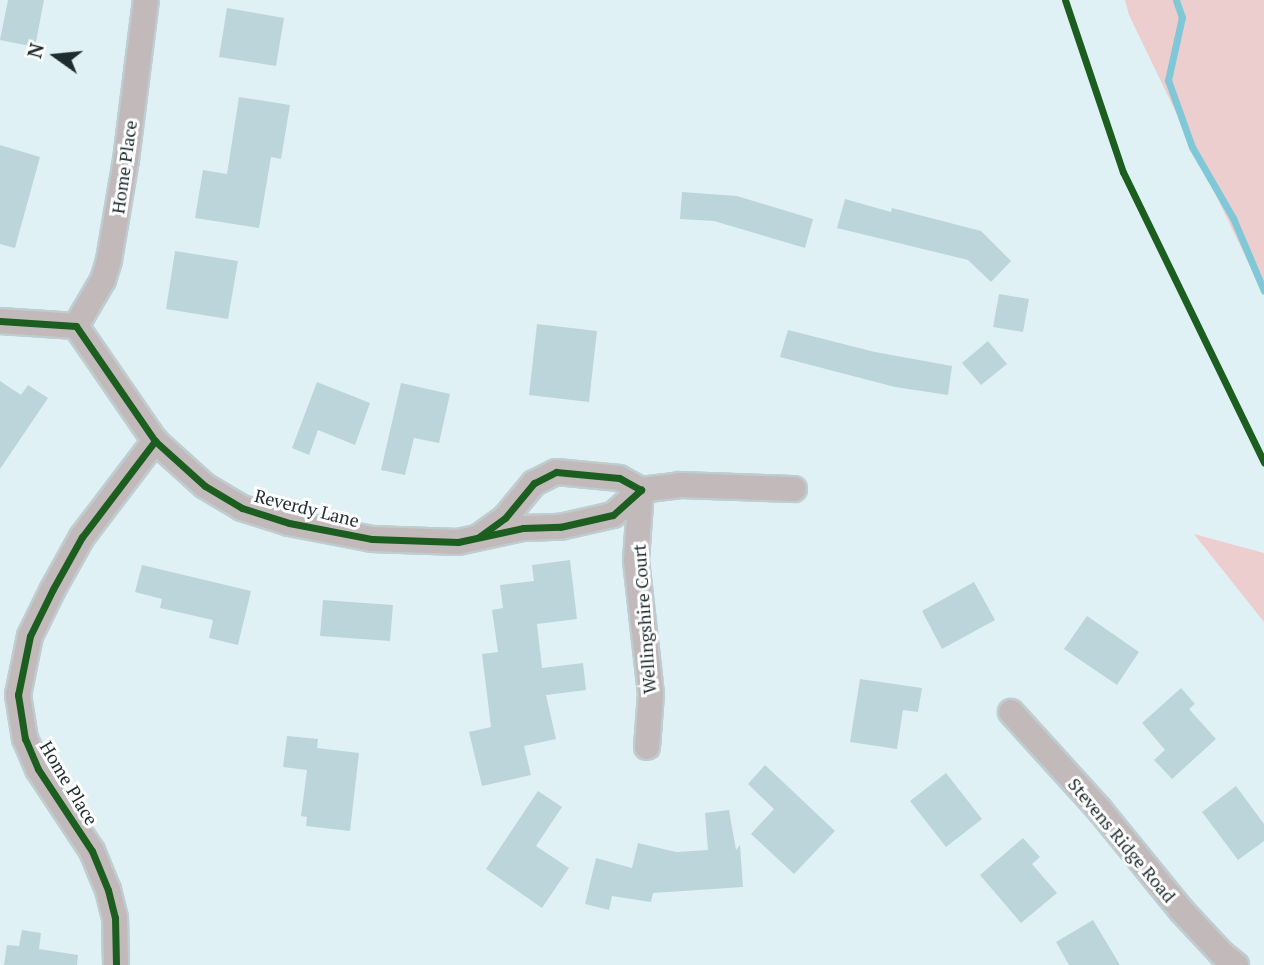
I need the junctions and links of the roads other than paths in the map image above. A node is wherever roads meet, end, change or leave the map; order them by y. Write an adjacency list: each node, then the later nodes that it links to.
1 (146, 0): 3 (street, Home Place)
2 (0, 321): 3 (street)
3 (76, 326): 4 (street, Reverdy Lane)
4 (155, 441): 7 (street, Reverdy Lane); 10 (street, Home Place)
5 (794, 489): 6 (street)
6 (641, 490): 7 (street, Reverdy Lane); 7 (street); 9 (street, Wellingshire Court)
7 (480, 537)
8 (1011, 712): 11 (street, Stevens Ridge Road)
9 (647, 747)
10 (116, 965)
11 (1236, 965)

